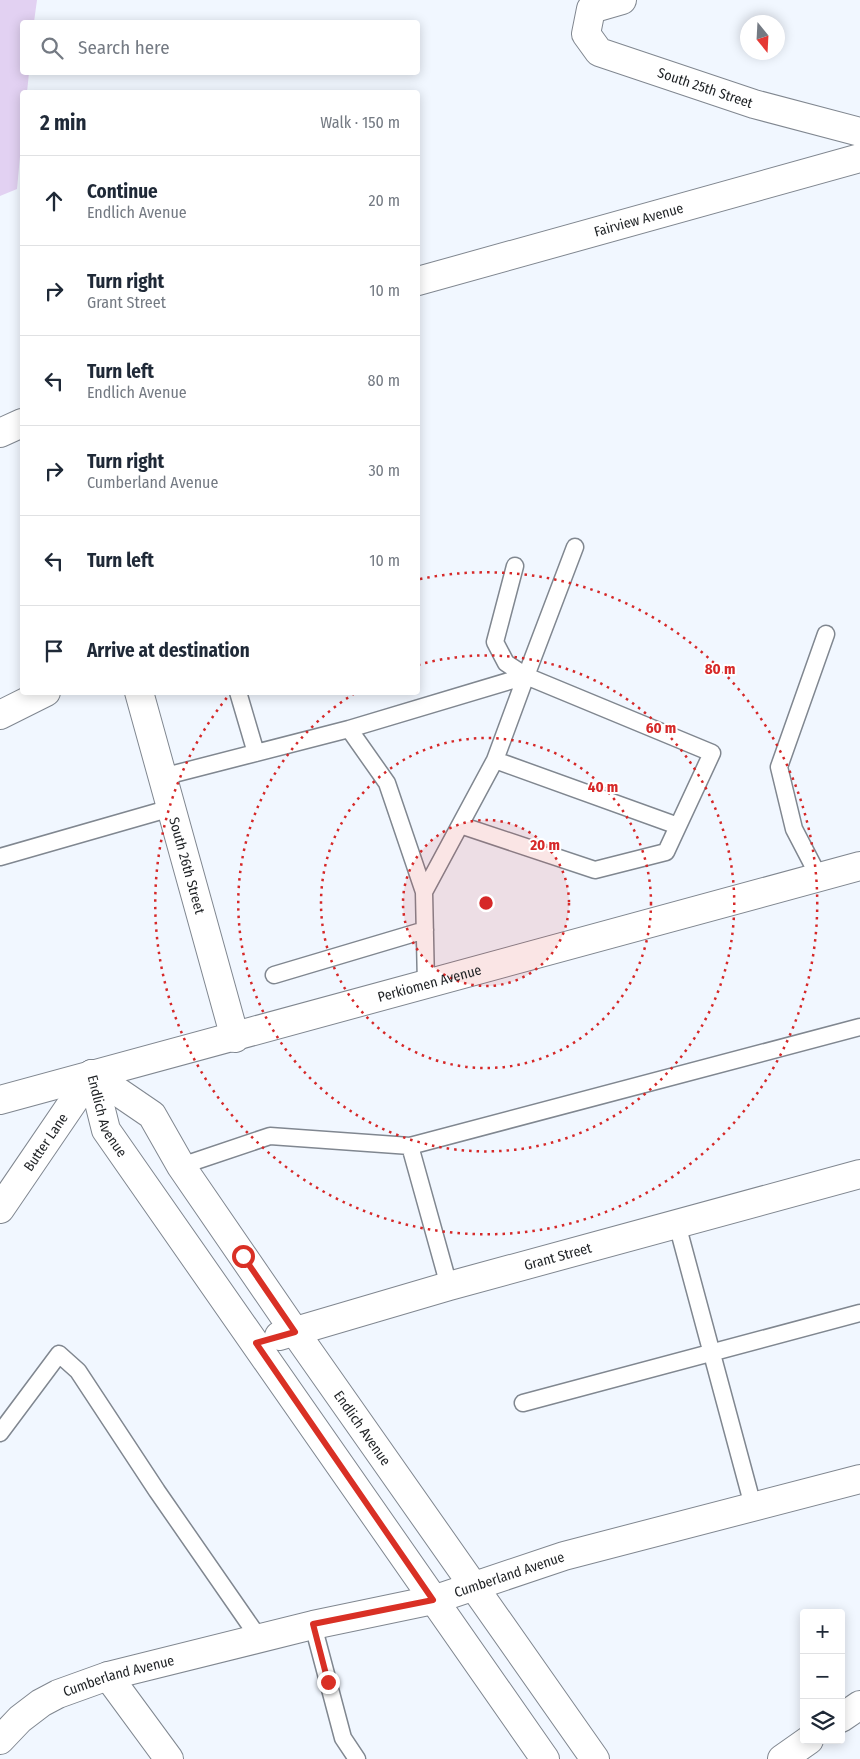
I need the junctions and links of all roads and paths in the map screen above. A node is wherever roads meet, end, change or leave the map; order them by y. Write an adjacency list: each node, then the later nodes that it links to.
1 (622, 0): 2 (street, South 25th Street)
2 (860, 132)
3 (860, 158): 4 (street, Fairview Avenue)
4 (420, 280)
5 (20, 424): 6 (street)
6 (0, 433)
7 (575, 547): 10 (lane)
8 (515, 566): 10 (lane)
9 (826, 634): 24 (lane)
10 (526, 676): 15 (lane); 17 (lane); 21 (lane)
11 (40, 695): 14 (street)
12 (140, 695): 18 (street, South 26th Street)
13 (239, 695): 16 (lane)
14 (0, 715)
15 (349, 729): 16 (lane); 25 (lane)
16 (256, 753): 18 (lane)
17 (495, 760): 20 (lane); 21 (lane)
18 (162, 777): 19 (street, South 26th Street)
19 (171, 808): 22 (lane); 30 (street, South 26th Street)
20 (460, 825): 21 (lane); 25 (lane)
21 (678, 826)
22 (0, 857)
23 (860, 866): 24 (street, Perkiomen Avenue)
24 (819, 877): 28 (street, Perkiomen Avenue)
25 (424, 892): 26 (lane)
26 (425, 930): 27 (lane); 28 (lane)
27 (274, 975)
28 (426, 985): 30 (street, Perkiomen Avenue)
29 (860, 1027): 33 (lane)
30 (235, 1038): 31 (street, Perkiomen Avenue)
31 (92, 1074): 32 (street, Perkiomen Avenue); 34 (street, Endlich Avenue); 36 (street, Butter Lane); 41 (street, Endlich Avenue)
32 (0, 1100)
33 (410, 1146): 34 (lane); 38 (lane)
34 (181, 1166): 40 (street, Endlich Avenue)
35 (860, 1174): 37 (street, Grant Street)
36 (0, 1209)
37 (677, 1224): 38 (street, Grant Street); 42 (lane)
38 (449, 1286): 40 (street, Grant Street)
39 (860, 1313): 42 (lane)
40 (295, 1332): 41 (street, Grant Street); 47 (street, Endlich Avenue)
41 (256, 1343): 48 (street, Endlich Avenue)
42 (710, 1353): 43 (lane); 46 (lane)
43 (523, 1403)
44 (0, 1433): 50 (lane)
45 (860, 1479): 46 (street, Cumberland Avenue)
46 (753, 1506): 47 (street, Cumberland Avenue)
47 (474, 1586): 48 (street, Cumberland Avenue); 59 (street, Endlich Avenue)
48 (433, 1600): 49 (street, Cumberland Avenue); 58 (street, Endlich Avenue)
49 (313, 1624): 50 (street, Cumberland Avenue); 57 (lane)
50 (259, 1638): 51 (street, Cumberland Avenue)
51 (108, 1676): 54 (street, Cumberland Avenue); 56 (street)
52 (860, 1705): 53 (street)
53 (845, 1715)
54 (0, 1740)
55 (803, 1744): 60 (street)
56 (169, 1759)
57 (357, 1759)
58 (545, 1759)
59 (596, 1759)
60 (782, 1759)

